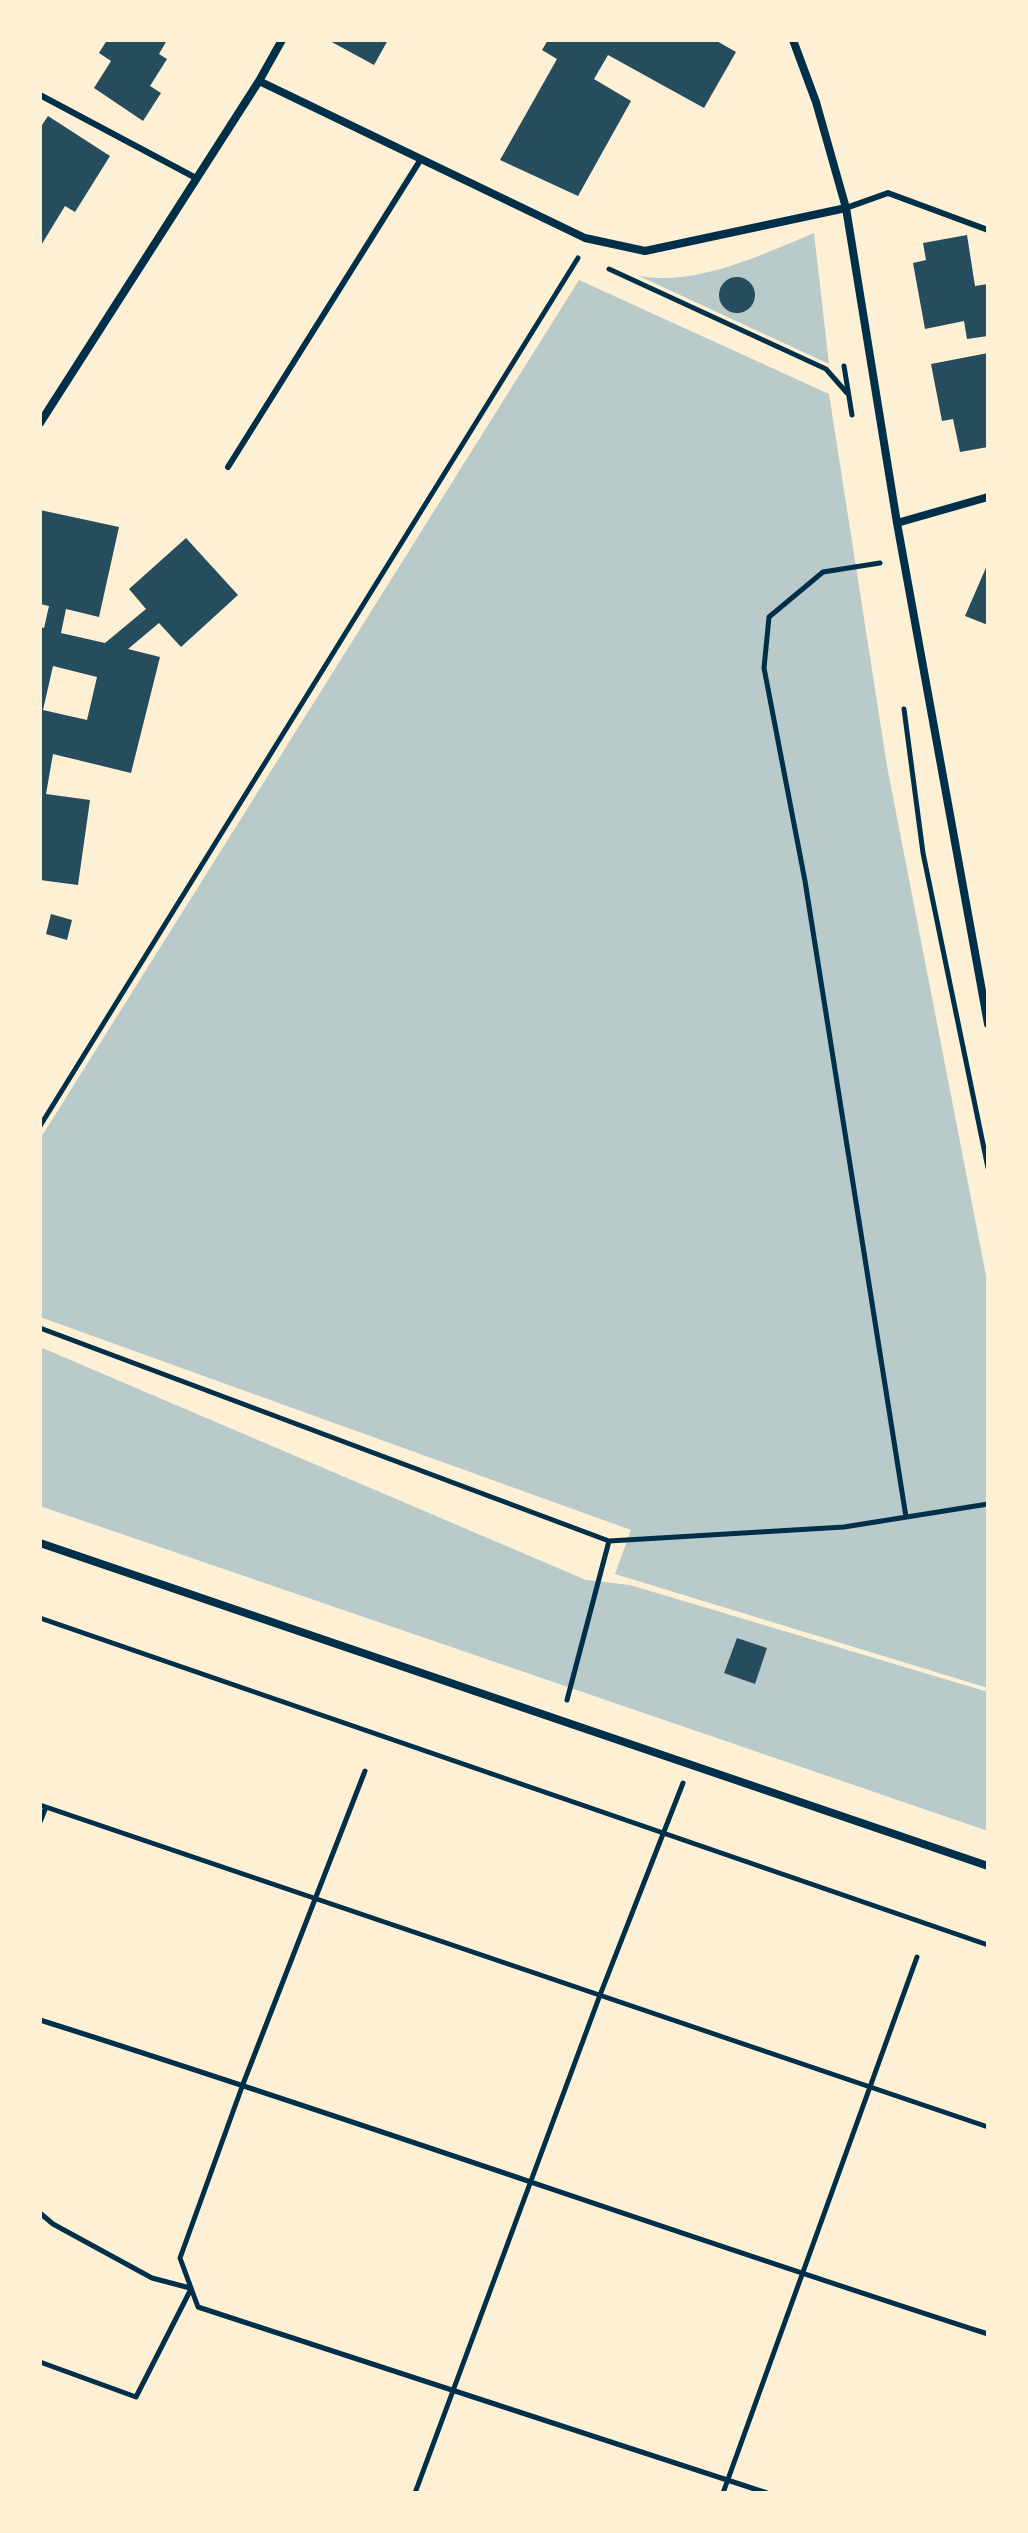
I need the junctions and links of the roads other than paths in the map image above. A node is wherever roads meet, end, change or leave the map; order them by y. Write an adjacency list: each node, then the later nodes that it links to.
1 (282, 40): 3 (street)
2 (793, 40): 7 (street)
3 (259, 81): 5 (street); 6 (street)
4 (40, 95): 6 (lane)
5 (421, 159): 7 (street); 10 (lane)
6 (196, 178): 9 (street)
7 (846, 208): 8 (lane); 12 (street)
8 (988, 230)
9 (40, 423)
10 (228, 467)
11 (988, 497): 12 (street)
12 (897, 523): 13 (street)
13 (988, 1024)
14 (40, 1543): 15 (street)
15 (988, 1866)

